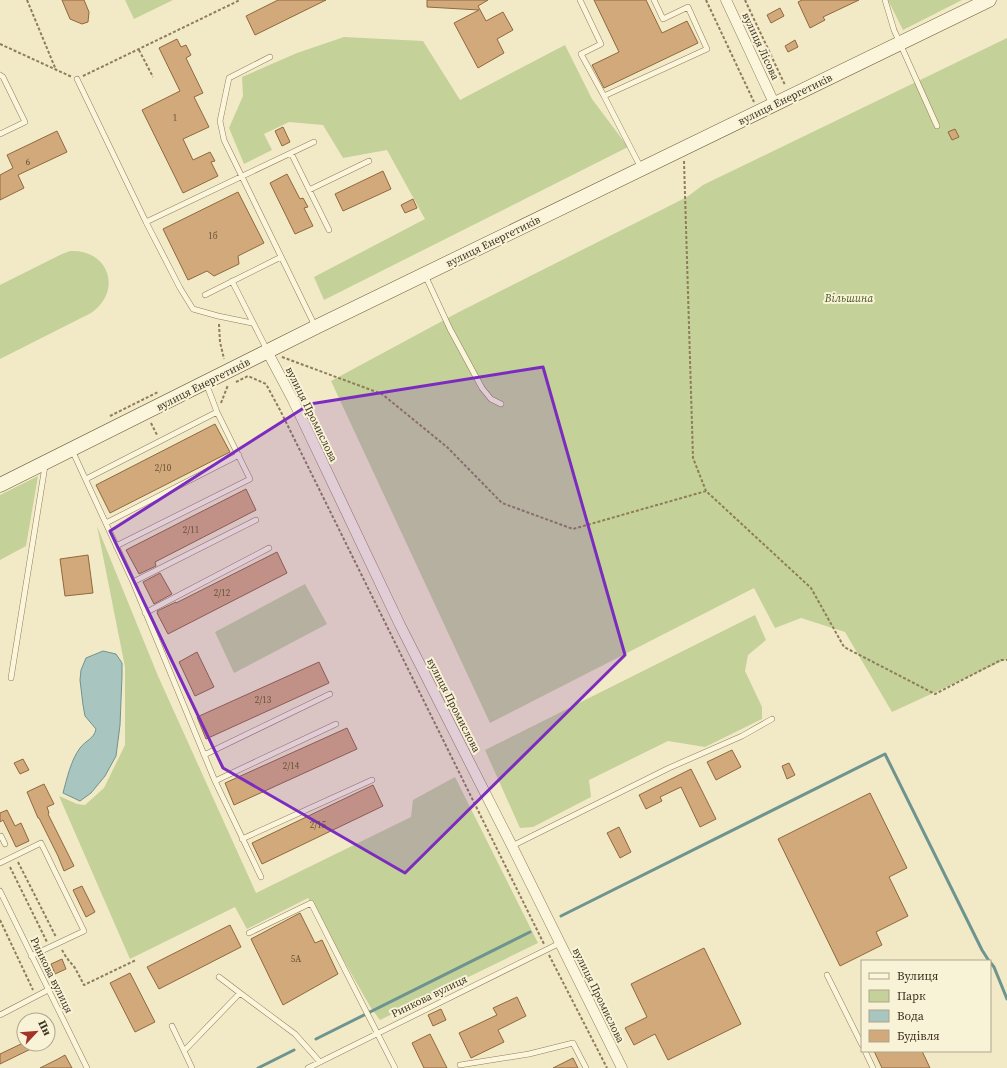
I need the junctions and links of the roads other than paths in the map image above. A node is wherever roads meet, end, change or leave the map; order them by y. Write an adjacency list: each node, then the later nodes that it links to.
1 (580, 0): 10 (lane)
2 (654, 0): 10 (lane)
3 (726, 0): 11 (street, вулиця Лісова)
4 (885, 0): 6 (lane)
5 (989, 0): 6 (main road, вулиця Енергетиків)
6 (900, 43): 11 (main road, вулиця Енергетиків); 12 (lane)
7 (270, 57): 18 (lane)
8 (0, 75): 13 (lane)
9 (77, 79): 20 (lane)
10 (604, 96): 17 (lane)
11 (772, 98): 17 (main road, вулиця Енергетиків)
12 (937, 126)
13 (0, 134)
14 (314, 142): 15 (lane)
15 (290, 153): 18 (lane); 19 (lane)
16 (369, 161): 19 (lane)
17 (642, 168): 23 (main road, вулиця Енергетиків)
18 (242, 177): 20 (lane); 22 (lane)
19 (309, 190): 21 (lane)
20 (146, 222): 26 (lane)
21 (329, 230)
22 (281, 257): 24 (lane); 27 (lane)
23 (425, 274): 27 (main road, вулиця Енергетиків); 30 (lane)
24 (232, 281): 25 (lane); 26 (lane)
25 (205, 295)
26 (252, 323): 28 (lane)
27 (316, 327): 28 (main road, вулиця Енергетиків)
28 (267, 351): 29 (main road, вулиця Енергетиків); 53 (street, вулиця Промислова)
29 (206, 382): 31 (lane); 32 (main road, вулиця Енергетиків)
30 (501, 404)
31 (217, 412): 33 (lane); 35 (lane)
32 (72, 449): 34 (main road, вулиця Енергетиків); 35 (lane)
33 (239, 455): 38 (lane); 39 (lane)
34 (45, 462): 36 (main road, вулиця Енергетиків); 43 (lane)
35 (86, 479): 38 (lane)
36 (0, 485)
37 (256, 520): 41 (lane)
38 (106, 523): 39 (lane)
39 (116, 546): 41 (lane)
40 (269, 548): 42 (lane)
41 (133, 582): 42 (lane)
42 (145, 613): 47 (lane)
43 (11, 678)
44 (330, 694): 47 (lane)
45 (772, 720): 53 (lane)
46 (336, 724): 49 (lane)
47 (204, 755): 49 (lane)
48 (372, 780): 51 (lane)
49 (215, 781): 51 (lane)
50 (0, 835): 52 (lane)
51 (242, 839): 55 (lane)
52 (5, 844)
53 (512, 846): 58 (street, вулиця Промислова)
54 (0, 863): 59 (lane)
55 (261, 877)
56 (0, 892): 59 (lane, Ринкова вулиця)
57 (249, 933): 66 (lane)
58 (560, 943): 66 (lane, Ринкова вулиця); 77 (street, вулиця Промислова)
59 (32, 956): 62 (lane, Ринкова вулиця)
60 (827, 975): 67 (lane)
61 (220, 977): 63 (lane)
62 (48, 990): 64 (lane); 72 (lane, Ринкова вулиця)
63 (240, 993): 68 (lane); 70 (lane)
64 (0, 1015)
65 (172, 1026): 68 (lane)
66 (378, 1032): 70 (lane, Ринкова вулиця); 75 (lane)
67 (861, 1043)
68 (184, 1051): 73 (lane)
69 (865, 1052): 78 (lane)
70 (320, 1062): 74 (lane, Ринкова вулиця)
71 (460, 1065): 76 (lane)
72 (87, 1068)
73 (192, 1068)
74 (308, 1068)
75 (395, 1068)
76 (586, 1068)
77 (622, 1068)
78 (873, 1068)

